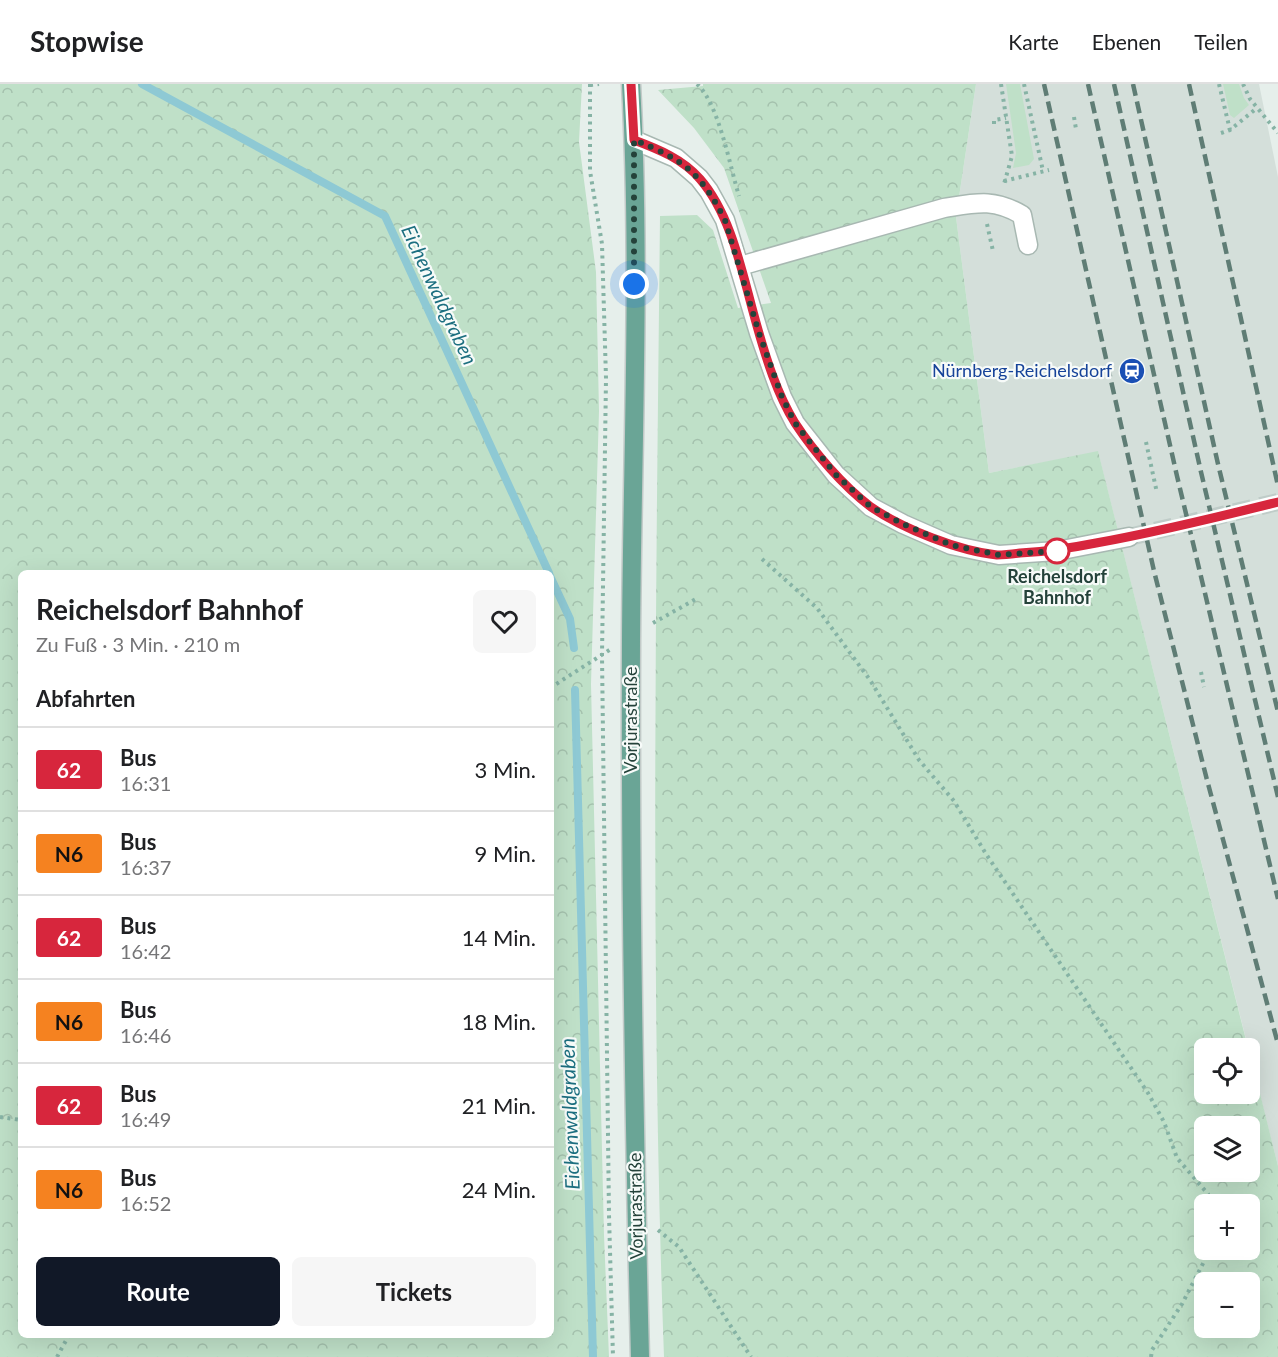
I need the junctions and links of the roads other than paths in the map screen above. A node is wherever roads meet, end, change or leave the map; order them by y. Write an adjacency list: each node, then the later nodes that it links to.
1 (631, 84): 2 (main road, Vorjurastraße)
2 (634, 140): 4 (street); 6 (main road, Vorjurastraße)
3 (1028, 245): 4 (street)
4 (740, 266): 5 (street)
5 (1129, 537)
6 (639, 1357)

